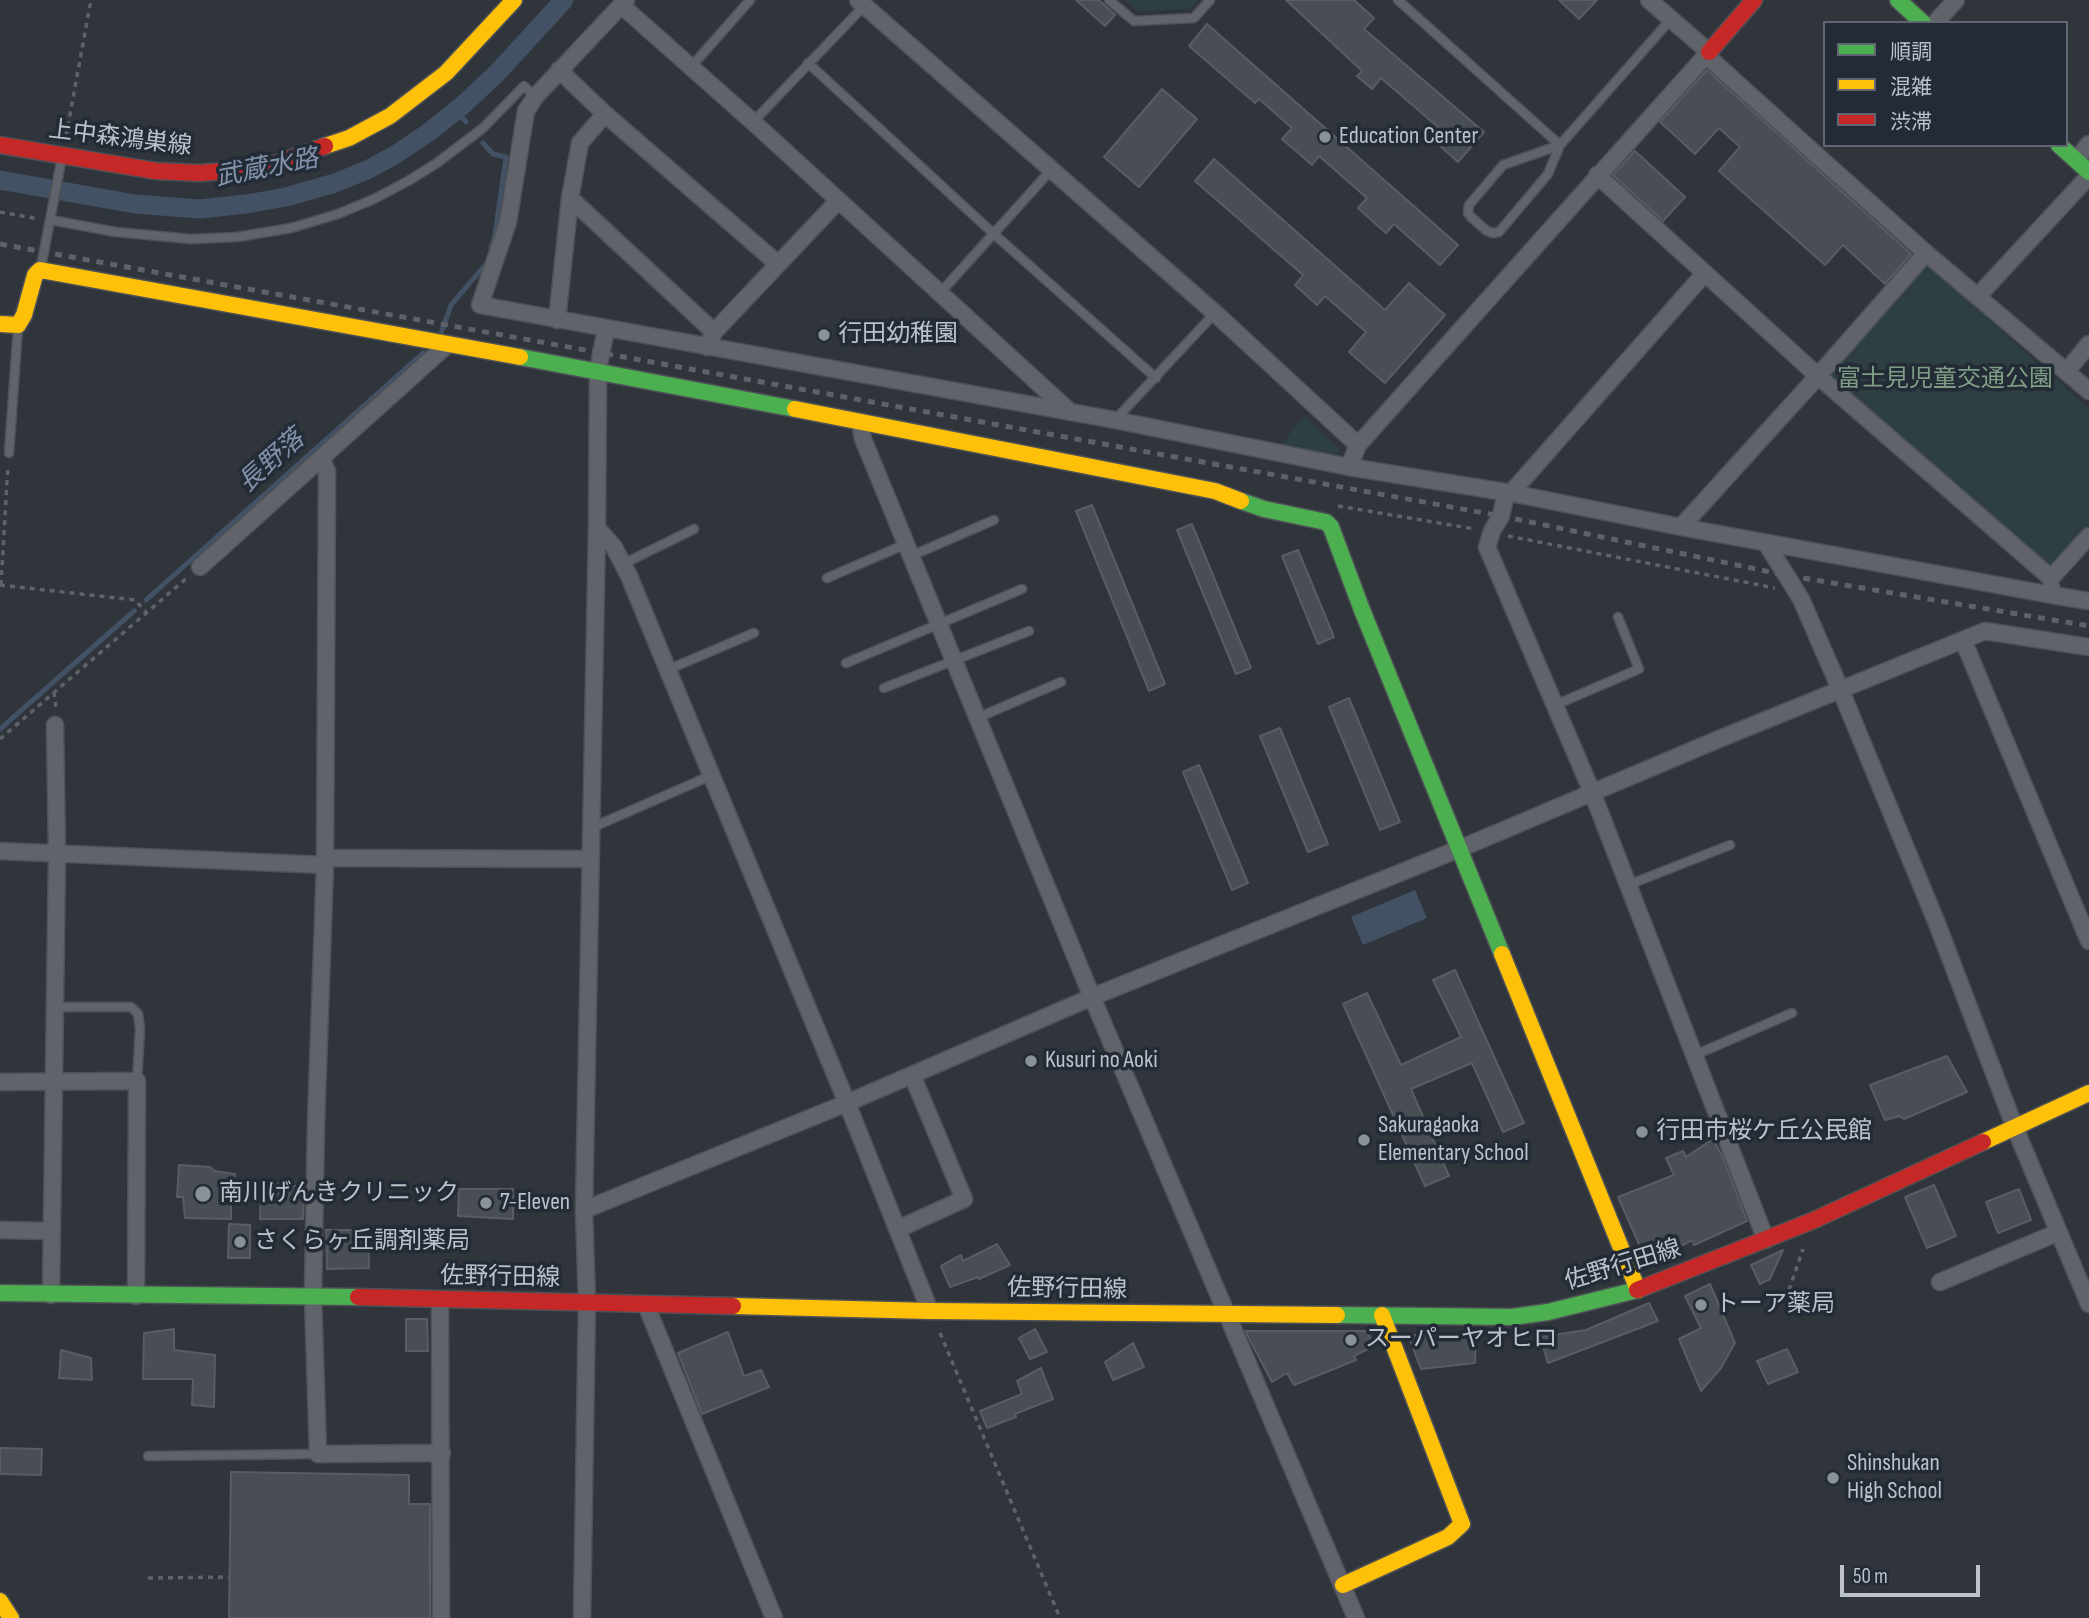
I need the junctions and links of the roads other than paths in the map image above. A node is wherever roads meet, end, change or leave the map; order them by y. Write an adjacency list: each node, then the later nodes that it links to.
1 (514, 0): 27 (main road, 上中森鴻巣線)
2 (750, 0): 17 (lane)
3 (1109, 0): 4 (lane)
4 (1210, 0)
5 (1398, 0): 23 (lane)
6 (1649, 0): 12 (street)
7 (1754, 0): 15 (main road)
8 (1898, 0): 13 (main road)
9 (1956, 0): 14 (street)
10 (623, 3): 17 (street); 18 (street)
11 (861, 3): 16 (lane); 28 (street)
12 (1671, 19): 15 (street); 23 (lane)
13 (1921, 21)
14 (1937, 21)
15 (1709, 52): 30 (street); 35 (street)
16 (808, 63): 21 (lane); 34 (lane)
17 (691, 67): 21 (street)
18 (559, 70): 19 (street); 20 (street)
19 (535, 97): 33 (lane); 42 (street)
20 (605, 114): 31 (street); 36 (street)
21 (753, 122): 32 (street)
22 (0, 145): 27 (main road, 上中森鴻巣線)
23 (1560, 145): 23 (lane)
24 (2089, 145): 26 (street)
25 (2061, 147): 26 (main road)
26 (2076, 160): 29 (main road)
27 (61, 164): 33 (lane)
28 (1052, 169): 34 (lane); 41 (street)
29 (2089, 174): 40 (street)
30 (1597, 175): 38 (street); 58 (street)
31 (570, 198): 42 (street); 46 (street)
32 (838, 201): 36 (street); 39 (street)
33 (51, 220): 37 (lane)
34 (994, 234): 39 (lane); 53 (lane)
35 (1926, 253): 40 (street); 52 (street)
36 (778, 264): 46 (street)
37 (40, 270): 44 (main road); 48 (main road)
38 (1705, 274): 52 (street); 62 (street)
39 (940, 293): 55 (street)
40 (1978, 296): 51 (street)
41 (1215, 313): 53 (lane); 58 (street)
42 (557, 320): 45 (street)
43 (0, 324): 44 (main road)
44 (18, 325): 59 (lane)
45 (606, 328): 49 (street); 50 (street)
46 (714, 332): 49 (street)
47 (2089, 344): 51 (street)
48 (447, 345): 50 (main road); 60 (street)
49 (707, 347): 55 (street)
50 (598, 371): 57 (main road); 65 (street)
51 (2067, 371): 54 (street)
52 (1818, 376): 64 (street); 73 (street)
53 (1156, 378): 56 (lane)
54 (2089, 391)
55 (1071, 413): 56 (street)
56 (1115, 420): 61 (street)
57 (860, 422): 69 (street); 96 (main road)
58 (1358, 445): 61 (street)
59 (9, 453)
60 (321, 458): 71 (street); 100 (street)
61 (1349, 467): 62 (street)
62 (1508, 493): 64 (street); 89 (street)
63 (994, 520): 69 (lane)
64 (1681, 527): 68 (street)
65 (597, 528): 70 (street); 94 (street)
66 (694, 529): 70 (lane)
67 (2089, 536): 73 (street)
68 (1766, 543): 75 (street); 88 (street)
69 (909, 550): 72 (lane); 78 (street)
70 (623, 564): 85 (street)
71 (200, 567)
72 (827, 578)
73 (2051, 578): 75 (street)
74 (1022, 589): 78 (lane)
75 (2052, 595): 76 (street)
76 (2089, 601)
77 (1618, 617): 89 (lane)
78 (939, 623): 83 (street); 84 (lane)
79 (1029, 631): 83 (lane)
80 (754, 633): 85 (lane)
81 (1963, 640): 82 (street); 88 (street); 102 (street)
82 (2089, 647)
83 (954, 662): 87 (lane); 90 (street)
84 (846, 663)
85 (667, 670): 92 (street)
86 (1061, 682): 90 (lane)
87 (884, 688)
88 (1840, 691): 93 (street); 113 (street)
89 (1555, 705): 93 (street)
90 (977, 718): 103 (street)
91 (55, 725): 98 (street)
92 (710, 776): 94 (lane); 112 (street)
93 (1592, 792): 96 (street); 101 (street)
94 (591, 828): 99 (street)
95 (1730, 845): 101 (lane)
96 (1459, 849): 103 (street); 121 (main road)
97 (0, 850): 98 (street)
98 (57, 854): 100 (street); 104 (street)
99 (590, 859): 100 (street); 114 (street)
100 (325, 862): 125 (street)
101 (1628, 885): 106 (street)
102 (2089, 941)
103 (1092, 997): 107 (street); 131 (street)
104 (55, 1007): 108 (lane); 110 (street)
105 (1792, 1013): 106 (lane)
106 (1695, 1055): 119 (street)
107 (912, 1075): 112 (street); 115 (street)
108 (137, 1081): 110 (street); 124 (street)
109 (0, 1082): 110 (street)
110 (54, 1082): 117 (street)
111 (2089, 1093): 113 (main road, 佐野行田線)
112 (847, 1103): 114 (street); 115 (street)
113 (2015, 1128): 118 (street); 119 (main road, 佐野行田線)
114 (584, 1210): 127 (street)
115 (898, 1229): 130 (street)
116 (0, 1230): 117 (street)
117 (52, 1231): 123 (street)
118 (2059, 1232): 120 (street); 128 (street)
119 (1766, 1240): 121 (main road, 佐野行田線)
120 (1940, 1282)
121 (1638, 1290): 132 (main road, 佐野行田線)
122 (0, 1293): 123 (main road, 佐野行田線)
123 (51, 1295): 124 (main road, 佐野行田線)
124 (136, 1296): 125 (main road, 佐野行田線)
125 (313, 1296): 126 (main road, 佐野行田線); 134 (street)
126 (440, 1301): 127 (main road, 佐野行田線); 133 (street)
127 (587, 1302): 129 (main road, 佐野行田線); 140 (street)
128 (2089, 1304)
129 (646, 1305): 130 (main road, 佐野行田線); 141 (street)
130 (930, 1311): 131 (main road, 佐野行田線)
131 (1227, 1314): 132 (main road, 佐野行田線); 136 (street)
132 (1382, 1315): 136 (main road)
133 (442, 1453): 134 (street); 139 (street)
134 (318, 1454): 135 (lane)
135 (148, 1456)
136 (1343, 1585): 142 (street)
137 (0, 1601): 138 (main road)
138 (11, 1618)
139 (441, 1618)
140 (582, 1618)
141 (774, 1618)
142 (1356, 1618)

